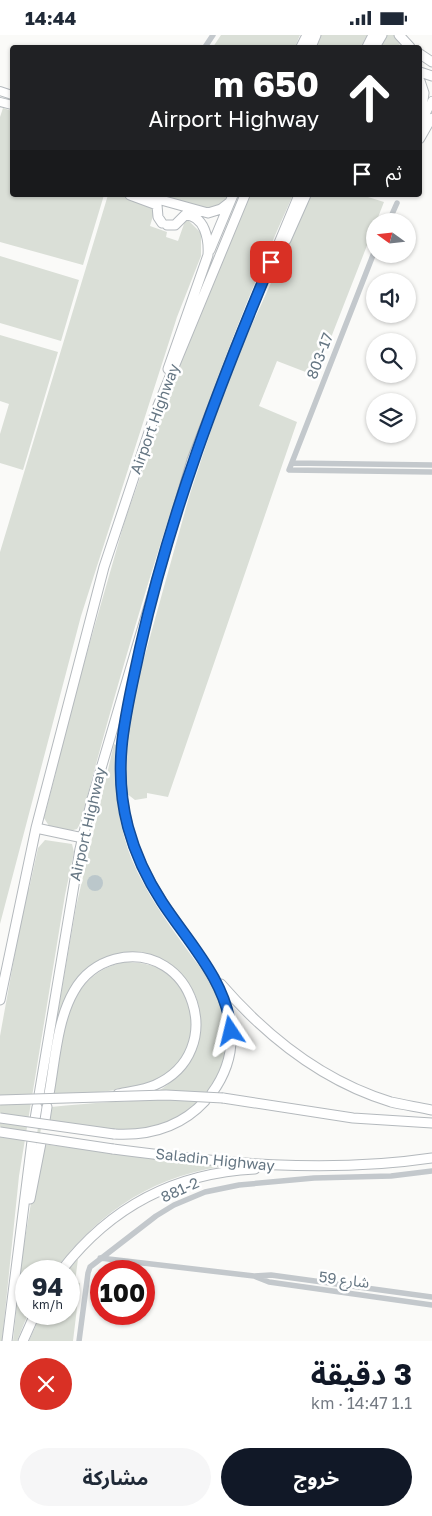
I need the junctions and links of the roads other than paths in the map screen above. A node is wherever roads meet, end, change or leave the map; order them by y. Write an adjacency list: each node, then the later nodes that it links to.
1 (399, 35): 2 (highway)
2 (408, 45)
3 (422, 87): 5 (highway)
4 (432, 101): 7 (main road)
5 (422, 108)
6 (432, 118): 8 (main road)
7 (422, 120)
8 (422, 136)
9 (135, 197): 17 (highway)
10 (151, 197): 14 (highway)
11 (244, 197): 20 (highway, Airport Highway)
12 (298, 197): 19 (highway, Airport Highway)
13 (305, 197): 19 (highway)
14 (232, 199): 17 (highway)
15 (397, 203): 16 (street)
16 (393, 213)
17 (208, 255): 20 (highway)
18 (370, 263): 21 (street, 803-17)
19 (236, 346): 24 (highway, Airport Highway)
20 (157, 408): 25 (highway, Airport Highway)
21 (292, 463): 22 (street); 23 (street, 803-17)
22 (432, 465)
23 (432, 472)
24 (154, 587): 26 (highway, Airport Highway); 27 (highway)
25 (36, 828): 26 (highway); 28 (highway, Airport Highway)
26 (83, 838): 33 (highway, Airport Highway)
27 (210, 971): 31 (highway); 39 (highway)
28 (4, 977): 29 (highway); 30 (highway, Airport Highway)
29 (0, 993)
30 (0, 1000)
31 (212, 1093)
32 (49, 1094): 34 (highway, bridge)
33 (39, 1095)
34 (99, 1098): 35 (highway, bridge); 41 (highway, bridge)
35 (0, 1100)
36 (205, 1101): 40 (highway, bridge)
37 (37, 1107): 42 (highway)
38 (47, 1107): 42 (highway)
39 (432, 1110)
40 (0, 1118)
41 (432, 1123)
42 (38, 1131): 53 (highway)
43 (0, 1132): 45 (highway, Saladin Highway, bridge)
44 (432, 1158): 45 (highway, Saladin Highway)
45 (302, 1167): 48 (highway)
46 (432, 1171): 47 (street, 881-2)
47 (100, 1258): 49 (street, شارع 59); 55 (street, 881-2)
48 (71, 1260)
49 (254, 1276): 50 (street, شارع 59); 51 (street, شارع 59)
50 (432, 1297)
51 (432, 1305)
52 (30, 1325): 54 (highway)
53 (8, 1341)
54 (22, 1341)
55 (79, 1341)

